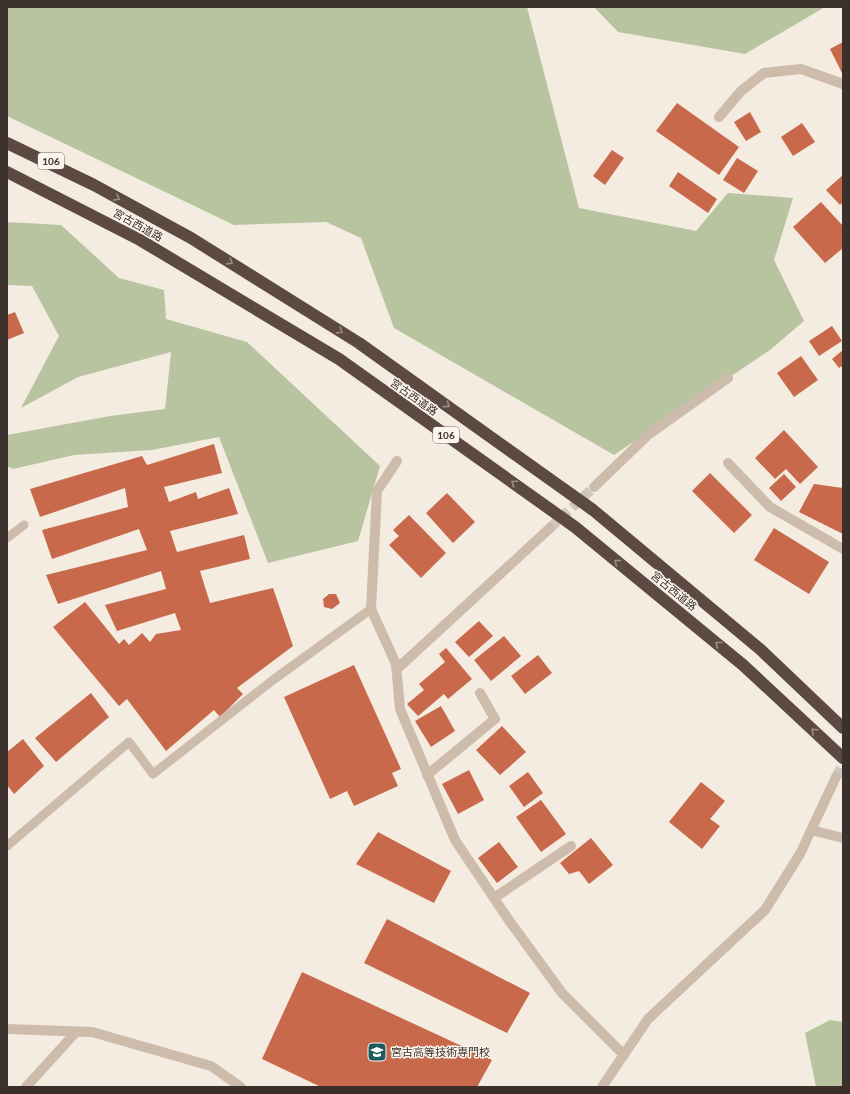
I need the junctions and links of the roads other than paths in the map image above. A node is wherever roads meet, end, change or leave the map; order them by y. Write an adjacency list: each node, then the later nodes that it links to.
1 (843, 84): 2 (street)
2 (719, 117)
3 (7, 137): 7 (highway, 106)
4 (7, 143): 7 (highway, 宮古西道路 / 106)
5 (7, 172): 8 (highway, 宮古西道路 / 106)
6 (7, 175): 8 (highway, 106)
7 (94, 185): 20 (highway, 宮古西道路 / 106, one-way to 20)
8 (77, 206): 21 (highway, 宮古西道路 / 106, one-way to 8)
9 (728, 378): 12 (street)
10 (397, 461): 17 (street)
11 (728, 463): 16 (street)
12 (594, 487)
13 (24, 525): 15 (lane)
14 (550, 528): 18 (street)
15 (7, 538)
16 (843, 549)
17 (371, 609): 18 (street); 26 (lane)
18 (397, 670): 22 (street)
19 (480, 693): 22 (street)
20 (843, 728)
21 (843, 758)
22 (427, 775): 28 (street)
23 (836, 776): 24 (street)
24 (811, 830): 25 (street); 31 (street)
25 (843, 838)
26 (7, 846)
27 (571, 846): 28 (street)
28 (494, 898): 31 (street)
29 (7, 1029): 30 (street)
30 (76, 1032): 32 (street); 33 (street)
31 (624, 1055): 34 (street)
32 (26, 1087)
33 (241, 1087)
34 (602, 1087)

